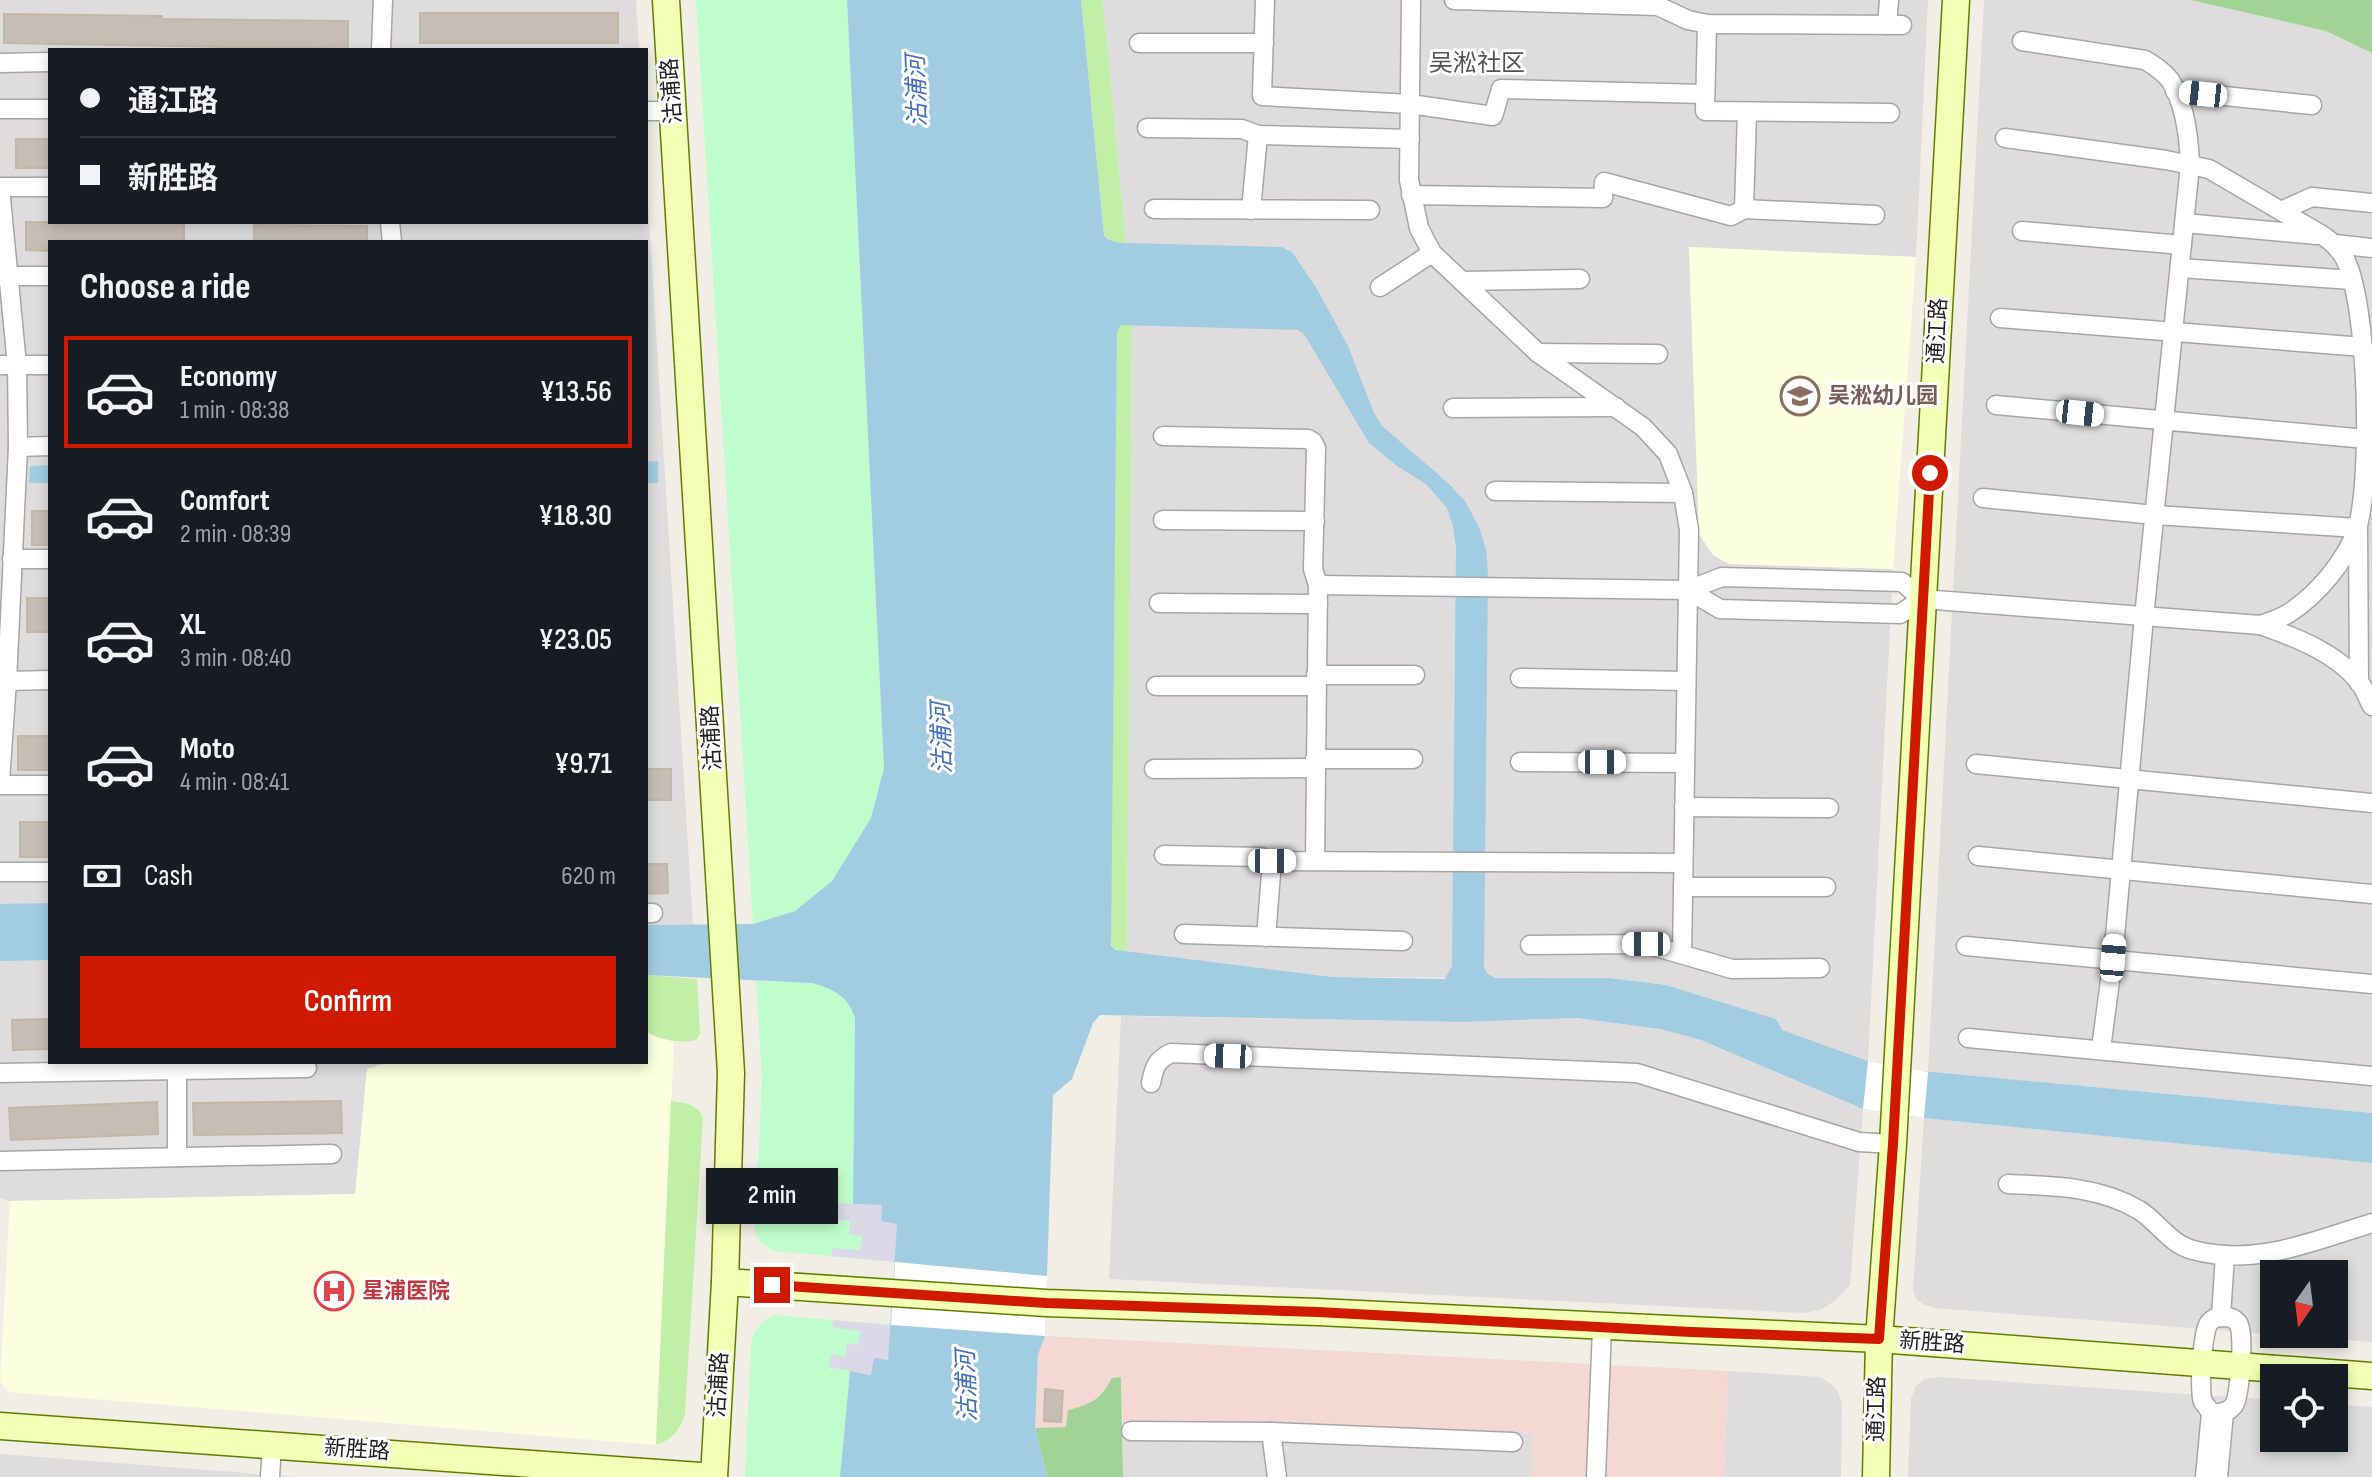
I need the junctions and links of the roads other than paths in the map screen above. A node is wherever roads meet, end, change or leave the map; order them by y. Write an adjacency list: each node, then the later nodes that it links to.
1 (383, 0): 13 (street)
2 (666, 0): 23 (street, 沽浦路)
3 (1265, 0): 12 (street)
4 (1411, 0): 18 (street)
5 (1454, 0): 8 (street)
6 (1889, 0): 9 (street)
7 (1956, 0): 85 (street, 通江路)
8 (1658, 3): 9 (street)
9 (1707, 24): 17 (street)
10 (2022, 41): 16 (street)
11 (1139, 43): 12 (street)
12 (1264, 43): 18 (street)
13 (381, 48)
14 (48, 62): 15 (street)
15 (0, 63)
16 (2175, 91): 19 (street); 30 (street)
17 (1705, 94): 18 (street); 24 (street)
18 (1410, 104): 29 (street)
19 (2312, 105)
20 (0, 109): 21 (street)
21 (48, 109)
22 (648, 111): 23 (street)
23 (673, 111): 146 (street, 沽浦路)
24 (1747, 112): 25 (street); 36 (street)
25 (1890, 113)
26 (1147, 128): 27 (street)
27 (1258, 135): 29 (street); 37 (street)
28 (2005, 138): 30 (street)
29 (1410, 139): 33 (street)
30 (2190, 165): 39 (street); 41 (street)
31 (0, 187): 32 (street); 48 (street)
32 (48, 187)
33 (1411, 195): 36 (street); 46 (street)
34 (2372, 203): 39 (street)
35 (1154, 209): 37 (street)
36 (1744, 209): 40 (street)
37 (1251, 210): 38 (street)
38 (1370, 210)
39 (2281, 211): 43 (street)
40 (1875, 215)
41 (2185, 223): 43 (street); 44 (street)
42 (2022, 231): 44 (street)
43 (2329, 240): 45 (street); 51 (street)
44 (2182, 245): 47 (street)
45 (2372, 248)
46 (1432, 253): 52 (street); 53 (street)
47 (2180, 268): 51 (street); 56 (street)
48 (5, 276): 49 (street); 60 (street)
49 (48, 276)
50 (1580, 279): 52 (street)
51 (2352, 280): 54 (street)
52 (1462, 281): 58 (street)
53 (1380, 287)
54 (2365, 311): 57 (street)
55 (2000, 318): 56 (street)
56 (2173, 332): 57 (street); 66 (street)
57 (2363, 347): 62 (street)
58 (1538, 353): 59 (street); 64 (street)
59 (1658, 354)
60 (8, 365): 61 (street); 70 (street)
61 (48, 365)
62 (2369, 402): 68 (street)
63 (1996, 405): 66 (street)
64 (1616, 407): 65 (street); 73 (street)
65 (1453, 408)
66 (2164, 421): 68 (street); 75 (street)
67 (1163, 436): 77 (street)
68 (2366, 439): 72 (street)
69 (48, 446): 70 (street)
70 (11, 451): 79 (street)
71 (1495, 491): 73 (street)
72 (2368, 492): 78 (street)
73 (1683, 493): 83 (street)
74 (1983, 498): 75 (street)
75 (2155, 515): 78 (street); 87 (street)
76 (1163, 520): 77 (street)
77 (1315, 521): 84 (street)
78 (2358, 528): 82 (street); 88 (street)
79 (6, 538): 80 (street)
80 (12, 559): 81 (street); 89 (street)
81 (48, 559)
82 (2365, 582): 96 (street)
83 (1688, 590): 84 (street); 85 (street); 85 (street); 95 (street)
84 (1318, 594): 86 (street); 93 (street)
85 (1922, 599): 87 (street); 139 (street, 通江路)
86 (1159, 603)
87 (2144, 617): 88 (street); 106 (street)
88 (2260, 625): 96 (street)
89 (5, 628): 94 (street)
90 (1415, 675): 93 (street)
91 (1520, 678): 95 (street)
92 (48, 680): 94 (street)
93 (1316, 680): 97 (street); 103 (street)
94 (7, 681): 99 (street)
95 (1686, 681): 102 (street)
96 (2359, 683): 98 (street)
97 (1156, 686)
98 (2372, 706)
99 (2, 713): 107 (street)
100 (1413, 759): 103 (street)
101 (1520, 762): 102 (street)
102 (1685, 763): 110 (street)
103 (1315, 764): 105 (street); 115 (street)
104 (1976, 764): 106 (street)
105 (1154, 769)
106 (2129, 779): 109 (street); 117 (street)
107 (0, 783): 108 (street)
108 (48, 785)
109 (2372, 803)
110 (1684, 807): 111 (street); 116 (street)
111 (1829, 808)
112 (1164, 855): 114 (street)
113 (1978, 856): 117 (street)
114 (1272, 861): 115 (street); 124 (street)
115 (1315, 861): 116 (street)
116 (1683, 863): 120 (street)
117 (2121, 870): 122 (street); 129 (street)
118 (0, 872): 119 (street)
119 (48, 872)
120 (1683, 887): 121 (street); 128 (street)
121 (1826, 887)
122 (2372, 894)
123 (1184, 934): 124 (street)
124 (1266, 937): 125 (street)
125 (1403, 941)
126 (1530, 945): 128 (street)
127 (1966, 946): 129 (street)
128 (1682, 954): 130 (street)
129 (2113, 958): 131 (street); 133 (street)
130 (1820, 968)
131 (2372, 984)
132 (1968, 1038): 133 (street)
133 (2101, 1049): 137 (street)
134 (307, 1068): 135 (street)
135 (177, 1070): 136 (street); 141 (street)
136 (0, 1073)
137 (2372, 1076)
138 (1151, 1083): 139 (street)
139 (1893, 1144): 149 (street, 通江路)
140 (332, 1154): 141 (street)
141 (177, 1157): 142 (street)
142 (0, 1161)
143 (2008, 1184): 145 (street)
144 (2372, 1223): 145 (street)
145 (2230, 1256): 147 (street)
146 (725, 1282): 148 (street, 新胜路); 160 (street, 沽浦路)
147 (2225, 1317): 150 (street); 151 (street)
148 (1602, 1328): 149 (street, 新胜路); 162 (street)
149 (1879, 1339): 150 (street, 新胜路); 163 (street, 通江路)
150 (2203, 1363): 151 (street, 新胜路); 153 (street)
151 (2239, 1366): 152 (street, 新胜路); 153 (street)
152 (2372, 1376)
153 (2218, 1413): 164 (street); 165 (street)
154 (0, 1426): 158 (street, 新胜路)
155 (1131, 1431): 156 (street)
156 (1271, 1432): 157 (street); 161 (street)
157 (1513, 1442)
158 (272, 1445): 159 (street); 160 (street, 新胜路)
159 (270, 1477)
160 (714, 1477)
161 (1277, 1477)
162 (1596, 1477)
163 (1876, 1477)
164 (2205, 1477)
165 (2218, 1477)

